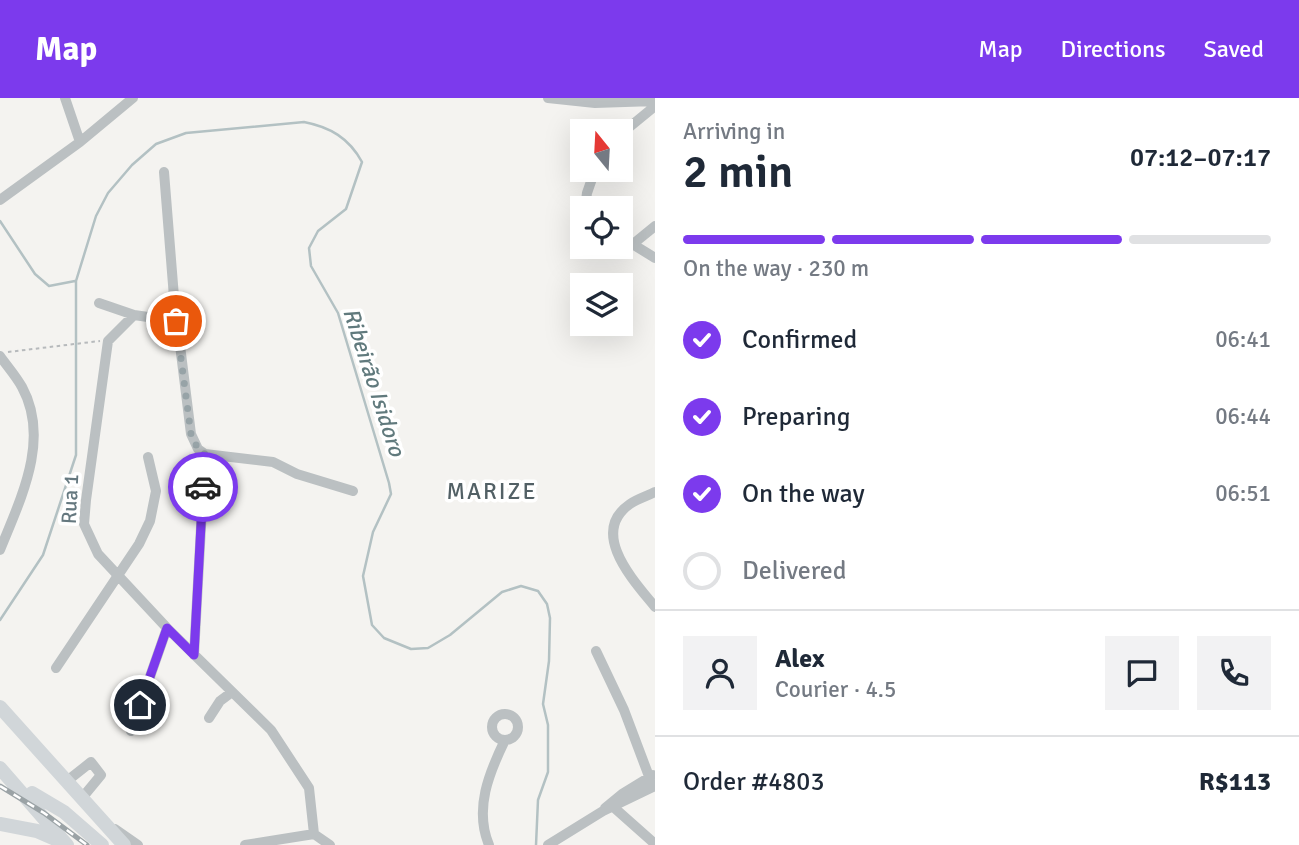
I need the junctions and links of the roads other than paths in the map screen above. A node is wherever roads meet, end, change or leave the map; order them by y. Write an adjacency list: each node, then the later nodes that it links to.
1 (65, 98): 8 (street)
2 (133, 98): 8 (street)
3 (548, 98): 4 (street)
4 (595, 101): 5 (street)
5 (655, 101)
6 (655, 106): 7 (street)
7 (634, 123)
8 (80, 142): 10 (street)
9 (164, 172): 16 (street)
10 (0, 200)
11 (655, 226): 12 (street)
12 (633, 244): 13 (street)
13 (655, 258)
14 (99, 303): 15 (street)
15 (134, 315): 16 (street); 23 (street, Rua 1)
16 (176, 321): 18 (street)
17 (0, 354): 22 (street)
18 (205, 454): 20 (street); 27 (street)
19 (148, 457): 23 (street)
20 (353, 491)
21 (655, 492): 24 (street)
22 (0, 550)
23 (117, 576): 25 (street, Rua 1); 28 (street)
24 (655, 607)
25 (167, 628): 27 (street, Rua 1); 32 (street)
26 (596, 651): 36 (street)
27 (194, 655): 29 (street, Rua 1)
28 (56, 667)
29 (232, 692): 31 (street); 42 (street, Rua 1)
30 (0, 707): 35 (highway)
31 (209, 718)
32 (131, 731)
33 (505, 740): 50 (street)
34 (0, 768): 44 (highway)
35 (67, 781): 38 (highway); 38 (street)
36 (653, 781): 39 (street)
37 (32, 793): 45 (highway)
38 (82, 798): 40 (highway)
39 (608, 808): 43 (street); 51 (street)
40 (99, 817): 46 (highway); 47 (street)
41 (0, 824): 44 (highway)
42 (314, 834): 48 (street); 49 (street)
43 (655, 844)
44 (67, 845)
45 (102, 845)
46 (124, 845)
47 (138, 845)
48 (245, 845)
49 (330, 845)
50 (489, 845)
51 (548, 845)

